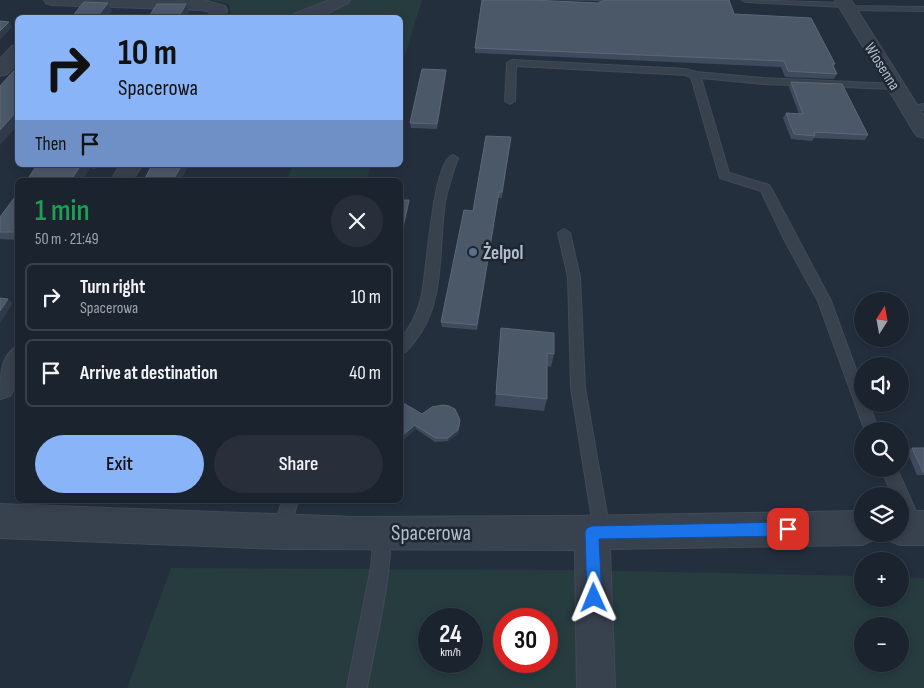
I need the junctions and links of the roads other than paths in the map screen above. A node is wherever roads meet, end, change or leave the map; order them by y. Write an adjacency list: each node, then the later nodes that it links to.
1 (52, 0): 2 (street)
2 (62, 0): 7 (street); 8 (street)
3 (342, 0): 9 (street)
4 (746, 0): 5 (lane)
5 (846, 4): 6 (lane); 13 (street, Wiosenna)
6 (924, 9)
7 (50, 15)
8 (218, 15)
9 (309, 15)
10 (15, 53): 11 (street)
11 (0, 70)
12 (695, 75): 13 (lane); 14 (lane); 24 (lane)
13 (895, 86): 15 (street, Wiosenna)
14 (510, 101)
15 (917, 108): 16 (street, Wiosenna)
16 (924, 132)
17 (453, 158): 21 (lane)
18 (130, 167): 19 (street)
19 (123, 178)
20 (564, 233): 32 (lane)
21 (403, 345)
22 (15, 362): 23 (street)
23 (0, 387)
24 (869, 422)
25 (893, 477): 29 (lane)
26 (289, 503): 30 (lane)
27 (0, 521): 30 (street, Spacerowa)
28 (854, 528): 32 (street, Spacerowa)
29 (913, 528)
30 (281, 532): 31 (street, Spacerowa)
31 (382, 532): 32 (street, Spacerowa); 33 (lane)
32 (597, 532): 34 (street)
33 (357, 688)
34 (596, 688)

